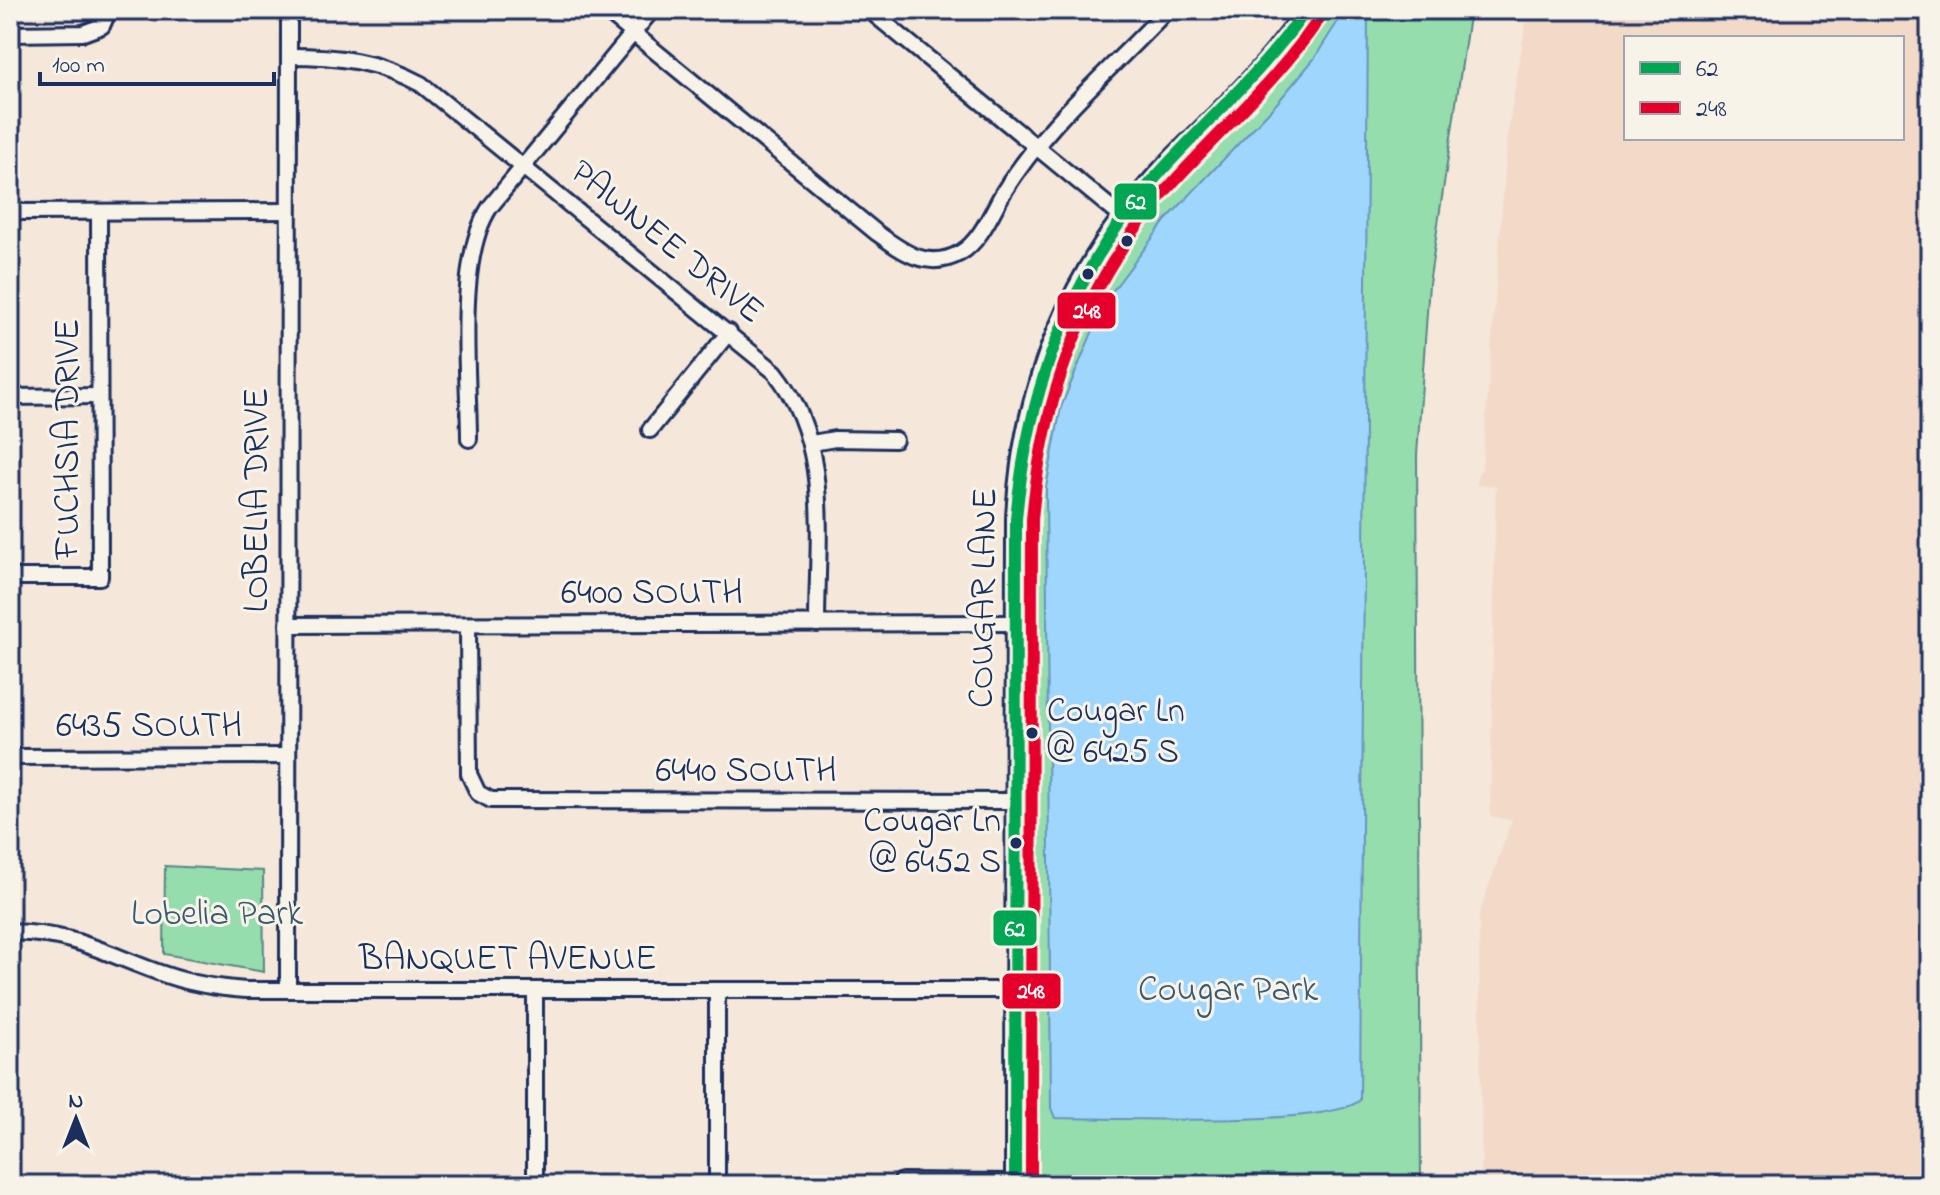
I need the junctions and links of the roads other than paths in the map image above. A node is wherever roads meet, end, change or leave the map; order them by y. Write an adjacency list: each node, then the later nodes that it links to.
1 (109, 10): 9 (street)
2 (289, 10): 10 (street, LOBELIA DRIVE)
3 (605, 10): 8 (street)
4 (652, 10): 8 (street)
5 (869, 10): 11 (street)
6 (1306, 10): 16 (main road, COUGAR LANE)
7 (1161, 12): 11 (street)
8 (633, 33): 11 (street); 12 (street)
9 (10, 34)
10 (289, 56): 12 (street, PAWNEE DRIVE); 13 (street, LOBELIA DRIVE)
11 (1037, 147): 16 (street)
12 (525, 166): 17 (street, PAWNEE DRIVE); 21 (street)
13 (288, 211): 15 (street); 27 (street, LOBELIA DRIVE)
14 (10, 212): 15 (street)
15 (99, 212): 18 (street, FUCHSIA DRIVE)
16 (1122, 217): 25 (main road, COUGAR LANE)
17 (729, 332): 20 (street); 23 (street, PAWNEE DRIVE)
18 (99, 396): 19 (street); 24 (street, FUCHSIA DRIVE)
19 (10, 397)
20 (650, 430)
21 (469, 439)
22 (895, 440): 23 (street)
23 (812, 443): 26 (street, PAWNEE DRIVE)
24 (10, 577)
25 (1016, 623): 26 (street, 6400 SOUTH); 31 (main road, COUGAR LANE)
26 (817, 624): 28 (street, 6400 SOUTH)
27 (288, 625): 28 (street, 6400 SOUTH); 29 (street, LOBELIA DRIVE)
28 (468, 625): 31 (street, 6440 SOUTH)
29 (288, 756): 30 (street, 6435 SOUTH); 33 (street, LOBELIA DRIVE)
30 (10, 757)
31 (1015, 801): 36 (main road, COUGAR LANE)
32 (10, 932): 33 (street, BANQUET AVENUE)
33 (288, 990): 34 (street, BANQUET AVENUE)
34 (535, 990): 35 (street, BANQUET AVENUE); 39 (street)
35 (717, 990): 36 (street, BANQUET AVENUE); 40 (street)
36 (1015, 990): 38 (main road, COUGAR LANE)
37 (902, 1181): 38 (street)
38 (1015, 1184)
39 (535, 1185)
40 (717, 1185)

